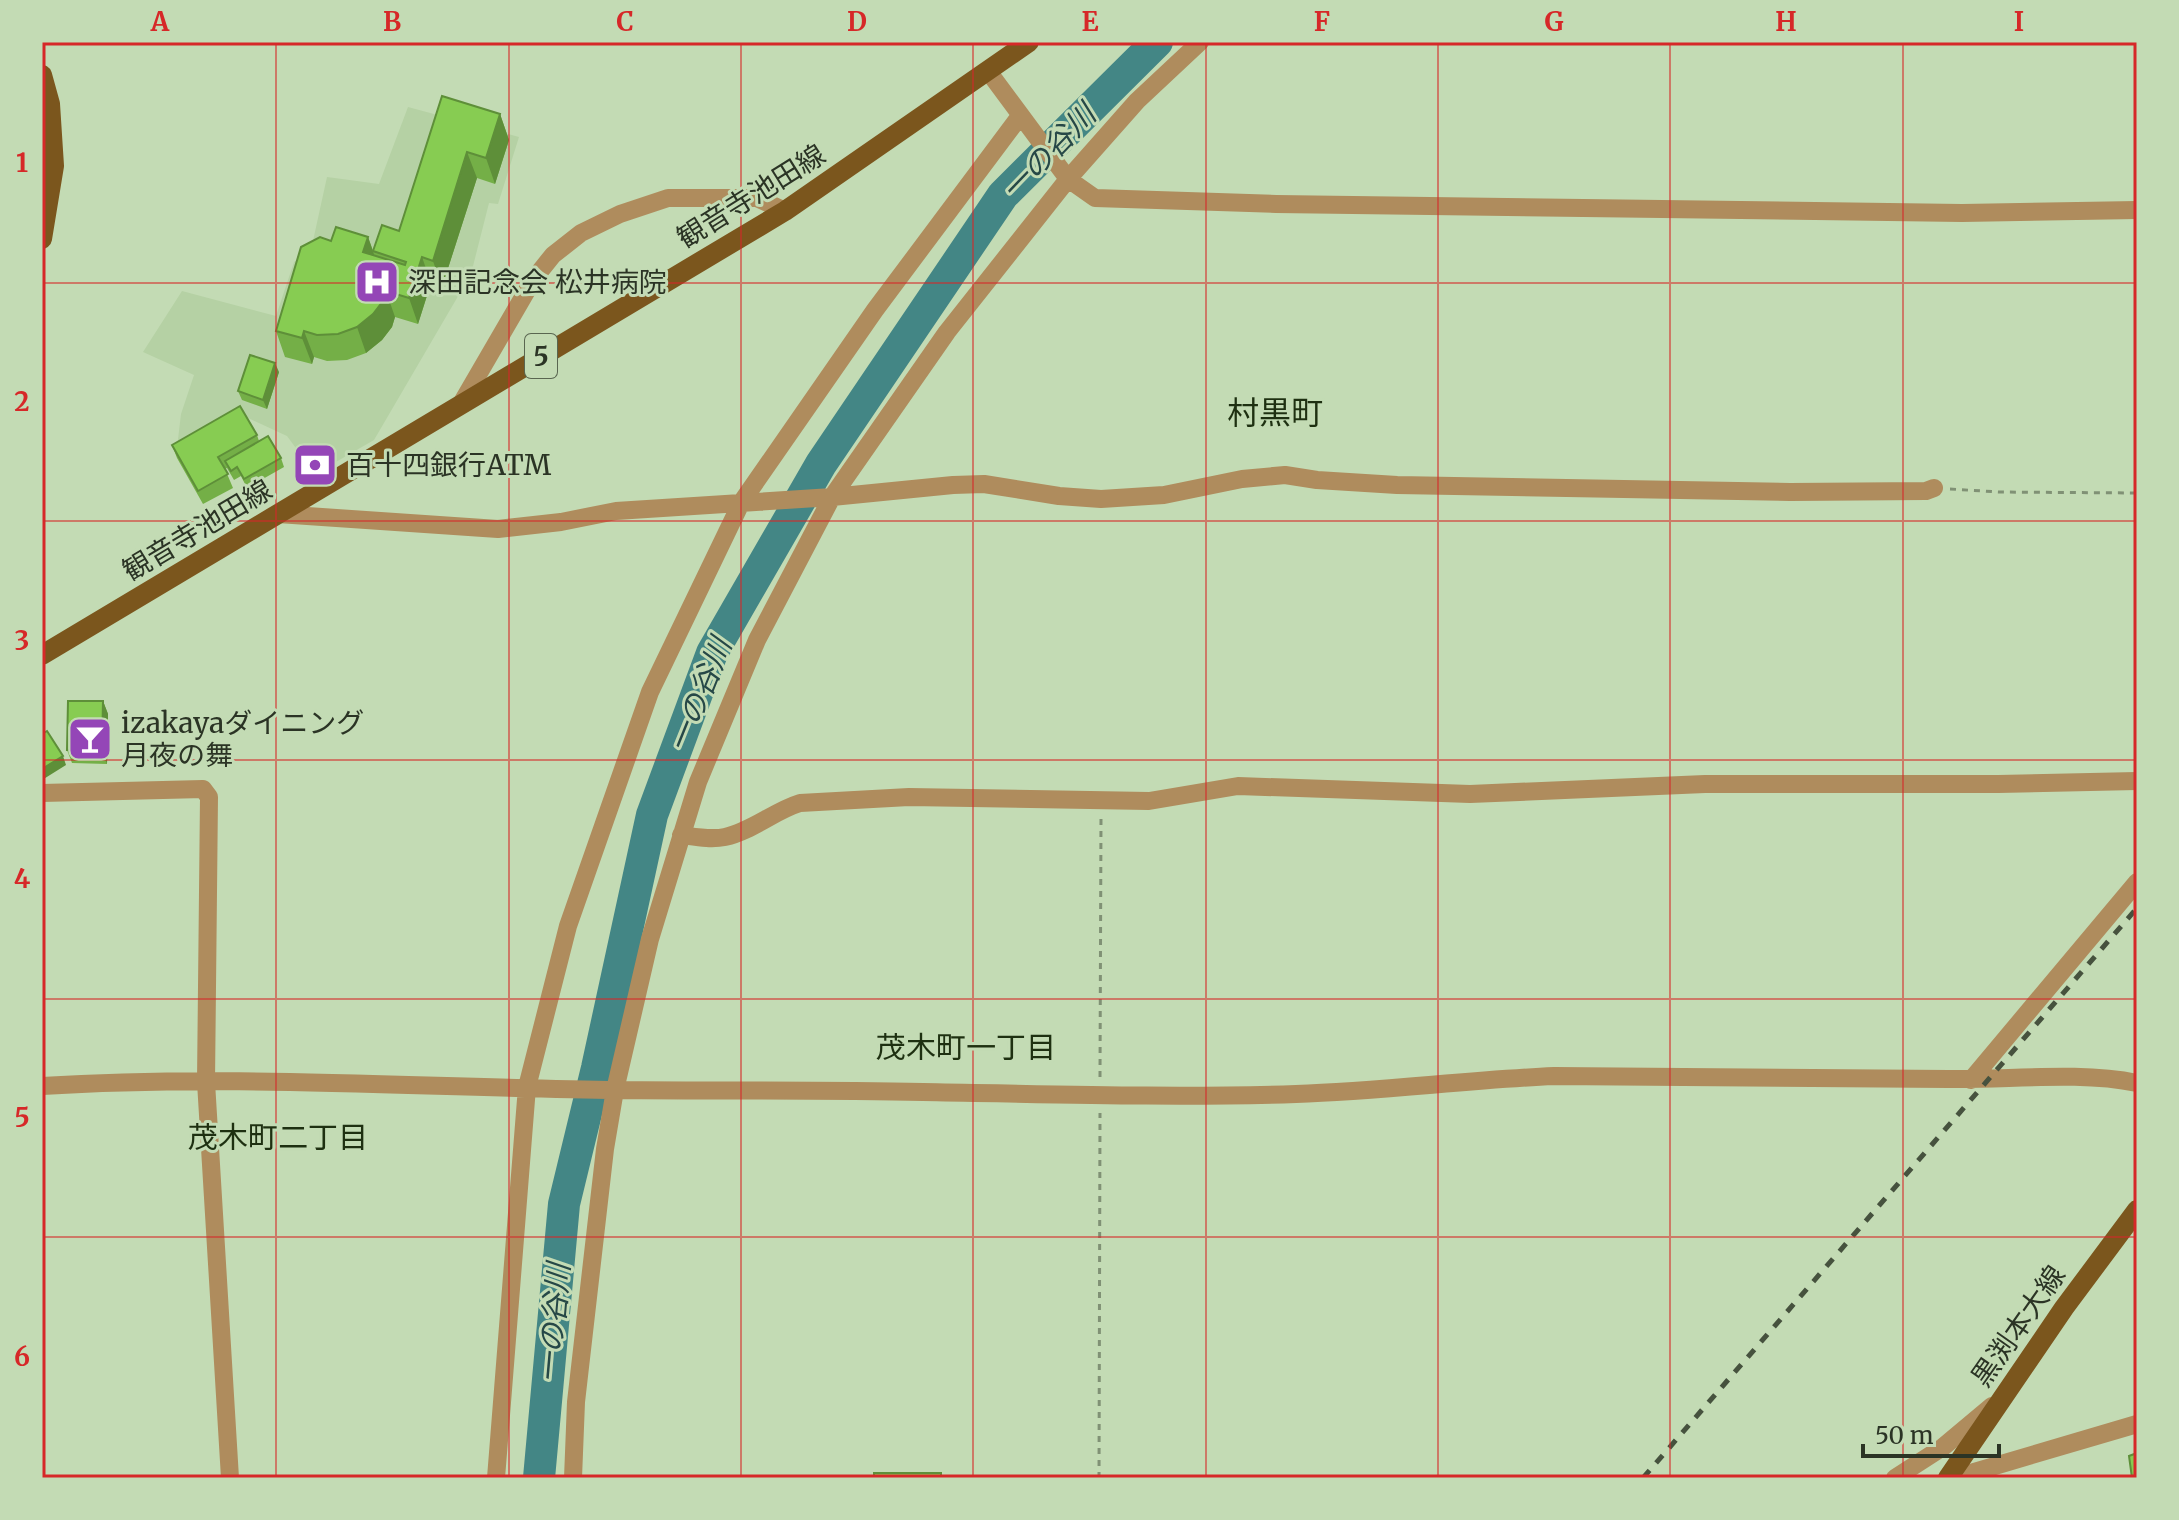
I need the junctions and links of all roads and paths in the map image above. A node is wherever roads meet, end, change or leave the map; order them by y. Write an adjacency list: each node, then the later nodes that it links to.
1 (1029, 42): 3 (main road, 観音寺池田線 / 5)
2 (1200, 42): 6 (street)
3 (988, 71): 5 (street); 8 (main road, 観音寺池田線 / 5)
4 (42, 75): 9 (main road)
5 (1020, 116): 6 (street); 14 (street)
6 (1068, 179): 7 (street); 13 (street)
7 (2137, 210)
8 (785, 211): 10 (main road, 観音寺池田線 / 5); 10 (street)
9 (42, 239)
10 (461, 404): 15 (main road, 観音寺池田線 / 5)
11 (1934, 488): 12 (path); 13 (street)
12 (2137, 493)
13 (832, 497): 14 (street); 20 (street)
14 (741, 503): 15 (street); 26 (street)
15 (278, 514): 16 (main road, 観音寺池田線 / 5)
16 (42, 655)
17 (2137, 781): 19 (street)
18 (42, 793): 23 (street)
19 (1101, 801): 20 (street); 28 (path)
20 (681, 835): 27 (street)
21 (2137, 882): 22 (street)
22 (1971, 1080): 24 (street); 28 (street)
23 (206, 1082): 25 (street); 26 (street); 32 (street)
24 (2137, 1083)
25 (42, 1086)
26 (527, 1087): 27 (street); 33 (street)
27 (615, 1090): 28 (street); 34 (street)
28 (1100, 1095): 35 (path)
29 (2137, 1210): 30 (main road, 黒渕本大線)
30 (2001, 1399): 36 (street); 37 (main road, 黒渕本大線)
31 (2137, 1424): 37 (street)
32 (230, 1478)
33 (496, 1478)
34 (573, 1478)
35 (1099, 1478)
36 (1895, 1478)
37 (1951, 1478)

